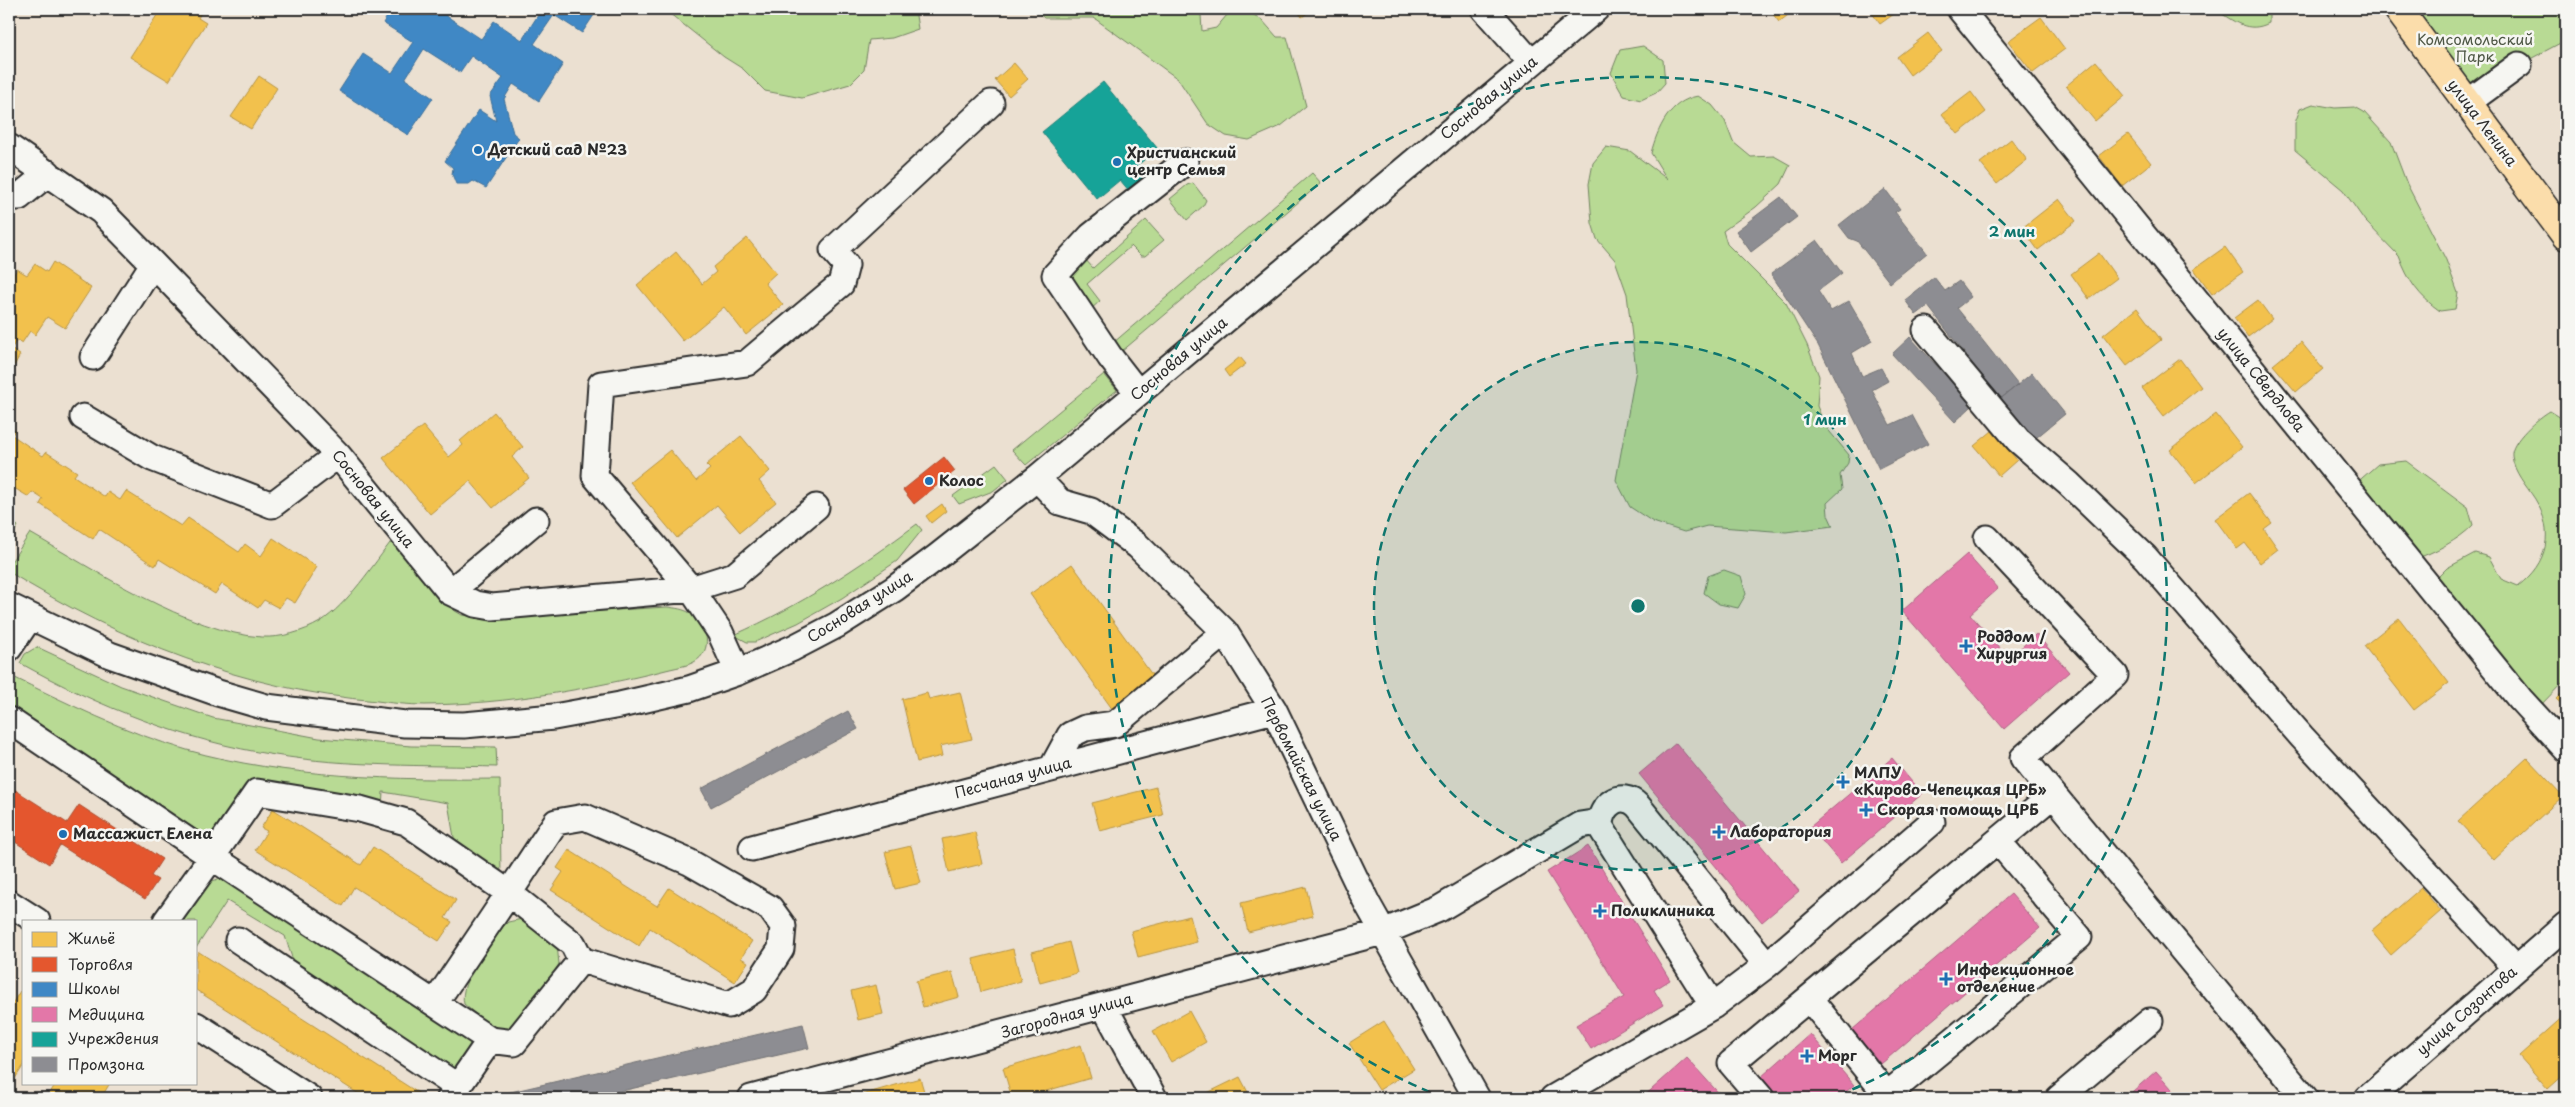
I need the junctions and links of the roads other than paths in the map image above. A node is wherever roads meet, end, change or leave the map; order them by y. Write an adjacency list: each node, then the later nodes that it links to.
1 (1484, 9): 5 (street)
2 (1596, 9): 5 (street, Сосновая улица)
3 (1960, 9): 32 (street, улица Свердлова)
4 (2398, 9): 8 (main road, улица Ленина)
5 (1532, 62): 17 (street, Сосновая улица)
6 (2519, 65): 8 (street)
7 (991, 103): 24 (street)
8 (2467, 103): 13 (main road, улица Ленина)
9 (9, 147): 11 (street, Сосновая улица)
10 (1185, 162): 17 (street)
11 (48, 173): 12 (street); 14 (street, Сосновая улица)
12 (9, 197)
13 (2566, 236)
14 (154, 264): 16 (street); 19 (street, Сосновая улица)
15 (1926, 330): 49 (street)
16 (93, 357)
17 (1138, 393): 20 (street, Сосновая улица)
18 (83, 417): 19 (street)
19 (338, 455): 25 (street, Сосновая улица)
20 (1037, 478): 27 (street, Первомайская улица); 29 (street, Сосновая улица)
21 (816, 507): 24 (street, Сосновая улица)
22 (536, 520): 25 (street)
23 (1987, 538): 34 (street)
24 (691, 589): 25 (street, Сосновая улица); 29 (street)
25 (450, 592)
26 (19, 612): 28 (street); 29 (street, Сосновая улица)
27 (1225, 632): 30 (street, Первомайская улица); 33 (street)
28 (9, 648)
29 (738, 672)
30 (1274, 710): 33 (street, Песчаная улица); 45 (street, Первомайская улица)
31 (9, 720): 39 (street)
32 (2566, 749)
33 (1052, 768): 38 (street, Песчаная улица)
34 (2053, 795): 37 (street); 66 (street)
35 (1932, 822): 48 (street)
36 (1600, 826): 45 (street, Загородная улица); 48 (street); 53 (street)
37 (1998, 841): 50 (street); 58 (street)
38 (752, 848)
39 (212, 857): 40 (street); 43 (street); 51 (street)
40 (509, 893): 47 (street); 47 (street); 51 (street)
41 (9, 903): 42 (street)
42 (35, 920)
43 (167, 920)
44 (2566, 925): 49 (street, улица Созонтова)
45 (1384, 932): 52 (street, Загородная улица); 62 (street, Первомайская улица)
46 (238, 940): 57 (street)
47 (580, 960): 56 (street)
48 (1767, 964): 53 (street)
49 (2516, 968): 67 (street, улица Созонтова)
50 (1808, 998): 58 (street); 64 (street)
51 (435, 1003): 56 (street)
52 (1104, 1006): 60 (street, Загородная улица); 61 (street)
53 (1713, 1006): 63 (street)
54 (2150, 1021): 65 (street)
55 (198, 1026): 59 (street)
56 (490, 1040): 57 (street)
57 (454, 1093)
58 (1885, 1097)
59 (309, 1098)
60 (751, 1098)
61 (1154, 1098)
62 (1477, 1098)
63 (1553, 1098)
64 (1761, 1098)
65 (2059, 1098)
66 (2305, 1098)
67 (2368, 1098)

